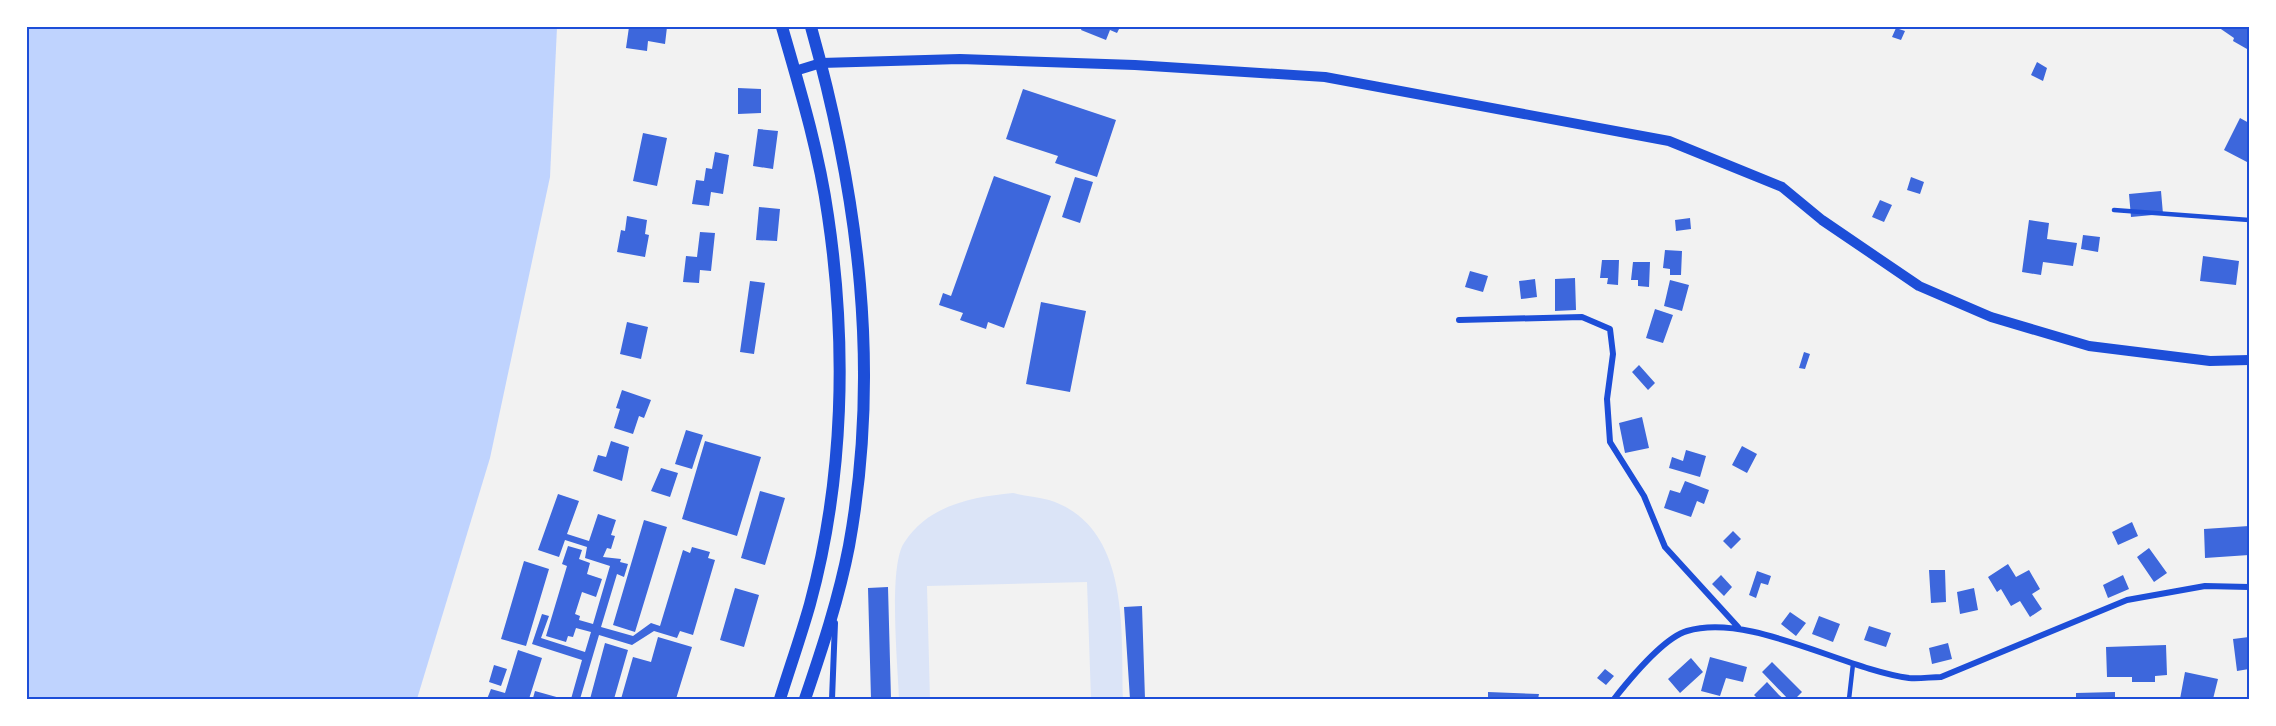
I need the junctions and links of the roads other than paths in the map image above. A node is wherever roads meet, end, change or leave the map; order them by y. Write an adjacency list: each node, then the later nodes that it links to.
1 (782, 27): 4 (main road)
2 (811, 27): 3 (main road)
3 (821, 63): 4 (street); 8 (street); 10 (main road)
4 (795, 71): 13 (main road)
5 (2114, 210): 6 (lane)
6 (2249, 220)
7 (1459, 320): 11 (street)
8 (2249, 360)
9 (2249, 587): 12 (street)
10 (835, 604): 14 (main road); 15 (street)
11 (1738, 627): 12 (street); 16 (street)
12 (1853, 664): 17 (lane)
13 (780, 699)
14 (806, 699)
15 (832, 699)
16 (1614, 699)
17 (1849, 699)

